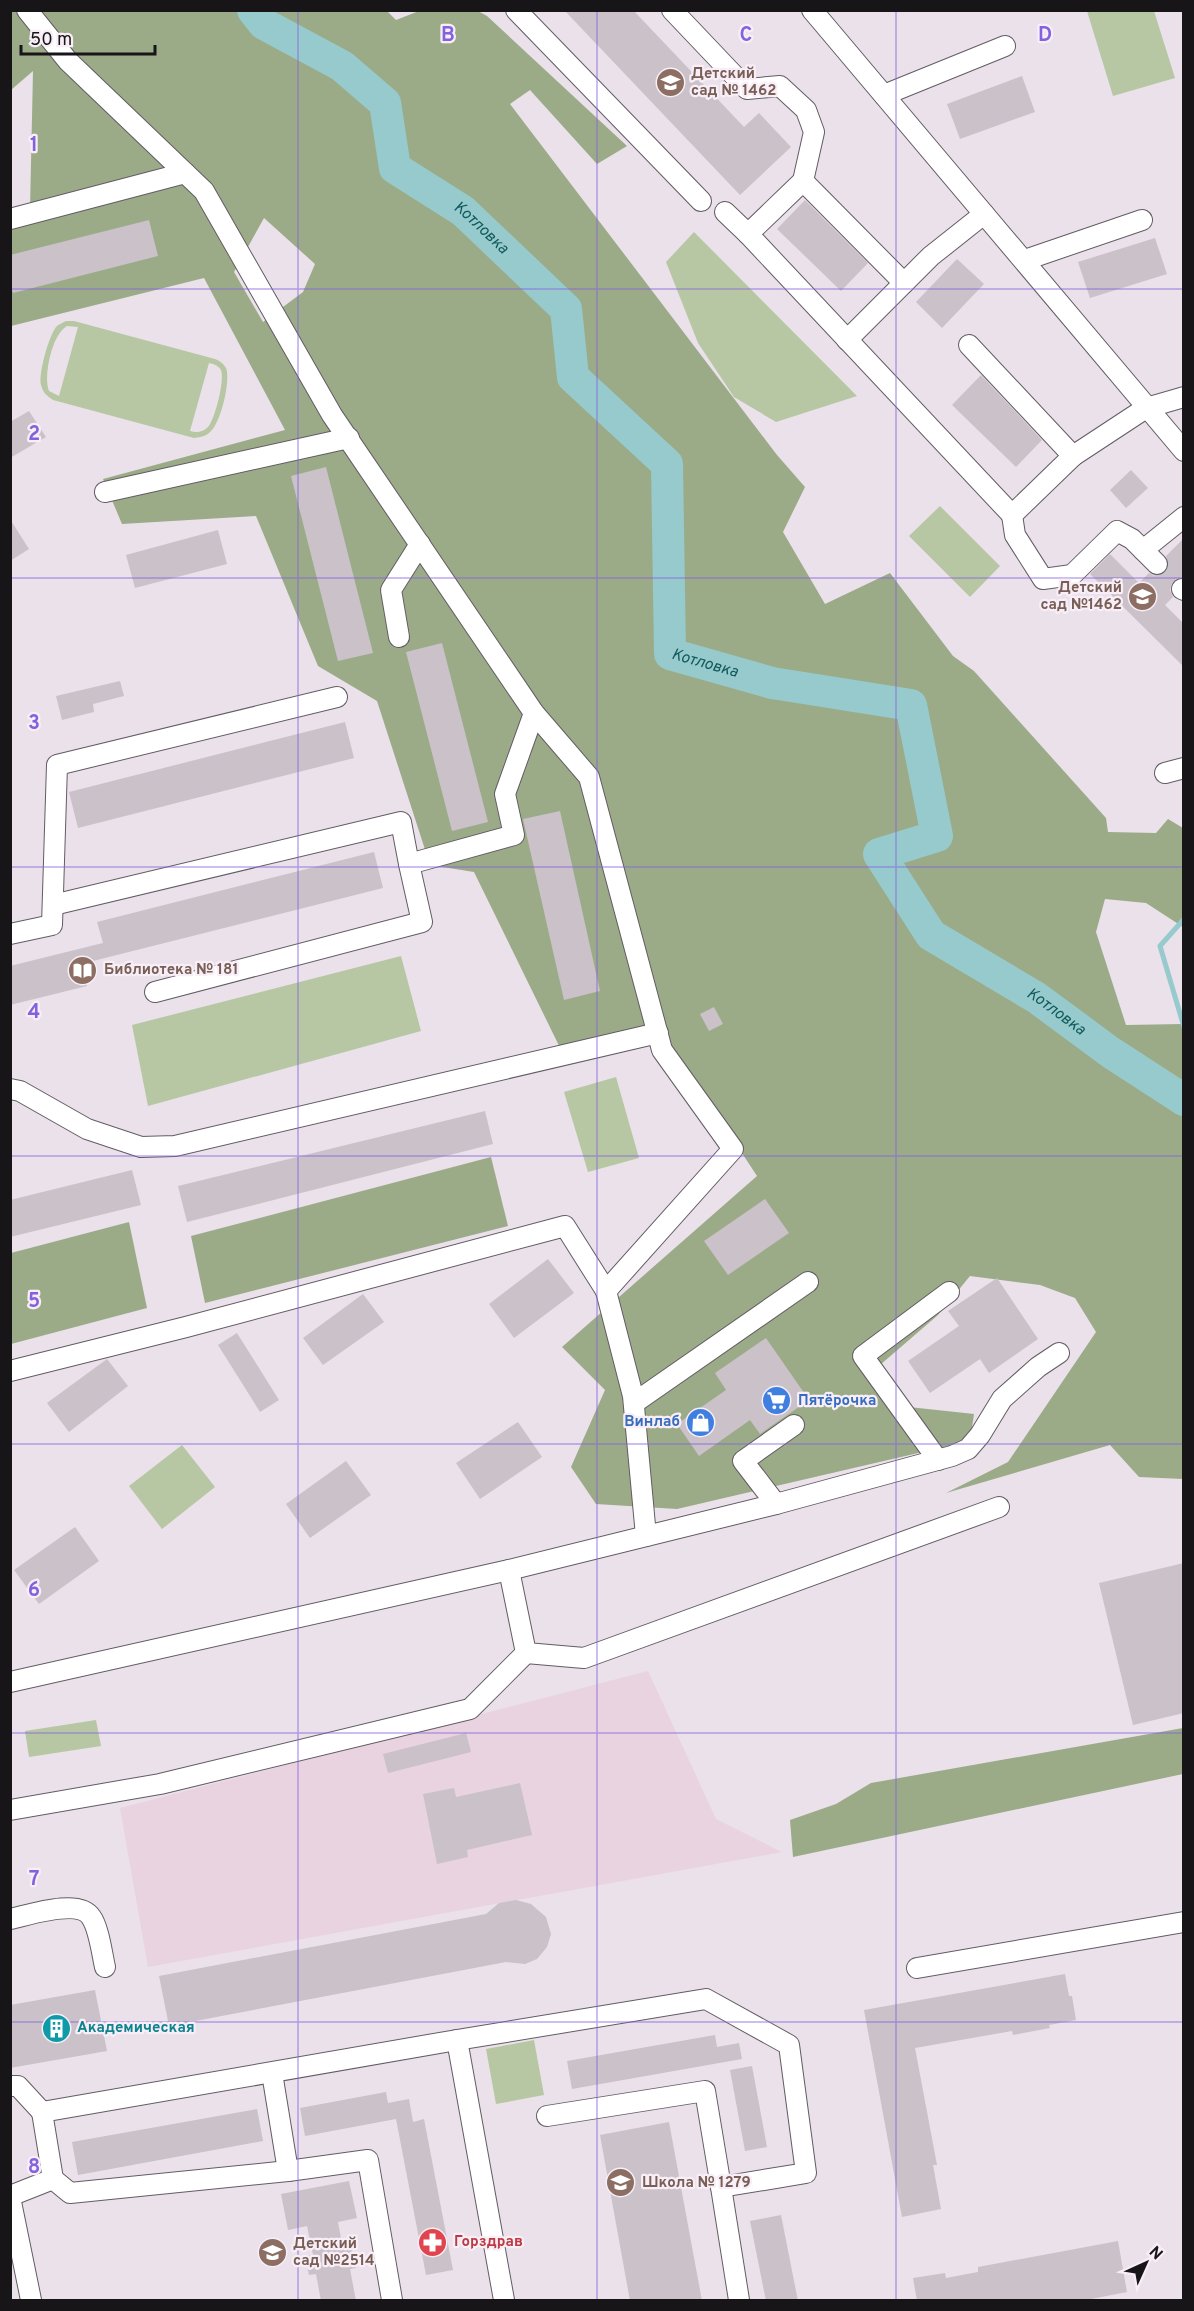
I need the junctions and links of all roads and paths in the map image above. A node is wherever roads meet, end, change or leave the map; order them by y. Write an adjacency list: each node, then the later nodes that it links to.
1 (27, 10): 7 (street)
2 (516, 10): 9 (street)
3 (672, 10): 8 (street)
4 (812, 10): 6 (street)
5 (1005, 46): 6 (street)
6 (884, 95): 11 (street)
7 (185, 173): 12 (street); 21 (street)
8 (803, 181): 14 (street); 16 (street)
9 (701, 201)
10 (725, 212): 14 (street)
11 (984, 214): 15 (street); 16 (street)
12 (10, 219)
13 (1142, 220): 15 (street)
14 (748, 234): 17 (street)
15 (1024, 260): 20 (street)
16 (904, 284): 17 (street)
17 (847, 340): 25 (street)
18 (969, 345): 23 (street)
19 (1184, 397): 20 (street)
20 (1146, 408): 22 (street); 23 (street)
21 (349, 438): 24 (street); 27 (street)
22 (1184, 451)
23 (1073, 456): 25 (street)
24 (105, 492)
25 (1012, 515): 26 (street)
26 (1184, 517)
27 (420, 544): 28 (street); 30 (street)
28 (399, 637)
29 (337, 697): 32 (street)
30 (534, 713): 31 (street); 35 (street)
31 (410, 864): 32 (street); 34 (street)
32 (53, 905): 33 (street)
33 (10, 934)
34 (155, 992)
35 (658, 1033): 36 (street); 38 (street)
36 (10, 1089)
37 (808, 1282): 42 (street)
38 (606, 1291): 41 (street); 42 (street)
39 (949, 1292): 44 (street)
40 (1059, 1353): 44 (street)
41 (10, 1371)
42 (634, 1403): 47 (street)
43 (794, 1425): 45 (street)
44 (945, 1458): 45 (street)
45 (776, 1504): 47 (street)
46 (999, 1507): 49 (street)
47 (646, 1536): 48 (street)
48 (509, 1570): 49 (street); 50 (street)
49 (526, 1653): 51 (street)
50 (10, 1682)
51 (10, 1810)
52 (10, 1919): 54 (street)
53 (1184, 1922): 55 (street)
54 (105, 1967)
55 (917, 1968)
56 (457, 2040): 57 (street); 63 (street); 67 (street)
57 (272, 2073): 59 (street); 61 (street)
58 (10, 2086): 59 (street)
59 (42, 2112): 62 (street)
60 (547, 2116): 63 (street)
61 (288, 2171): 62 (street); 66 (street)
62 (53, 2179): 64 (street)
63 (721, 2187): 68 (street)
64 (10, 2196): 65 (street)
65 (31, 2301)
66 (392, 2301)
67 (504, 2301)
68 (739, 2301)

